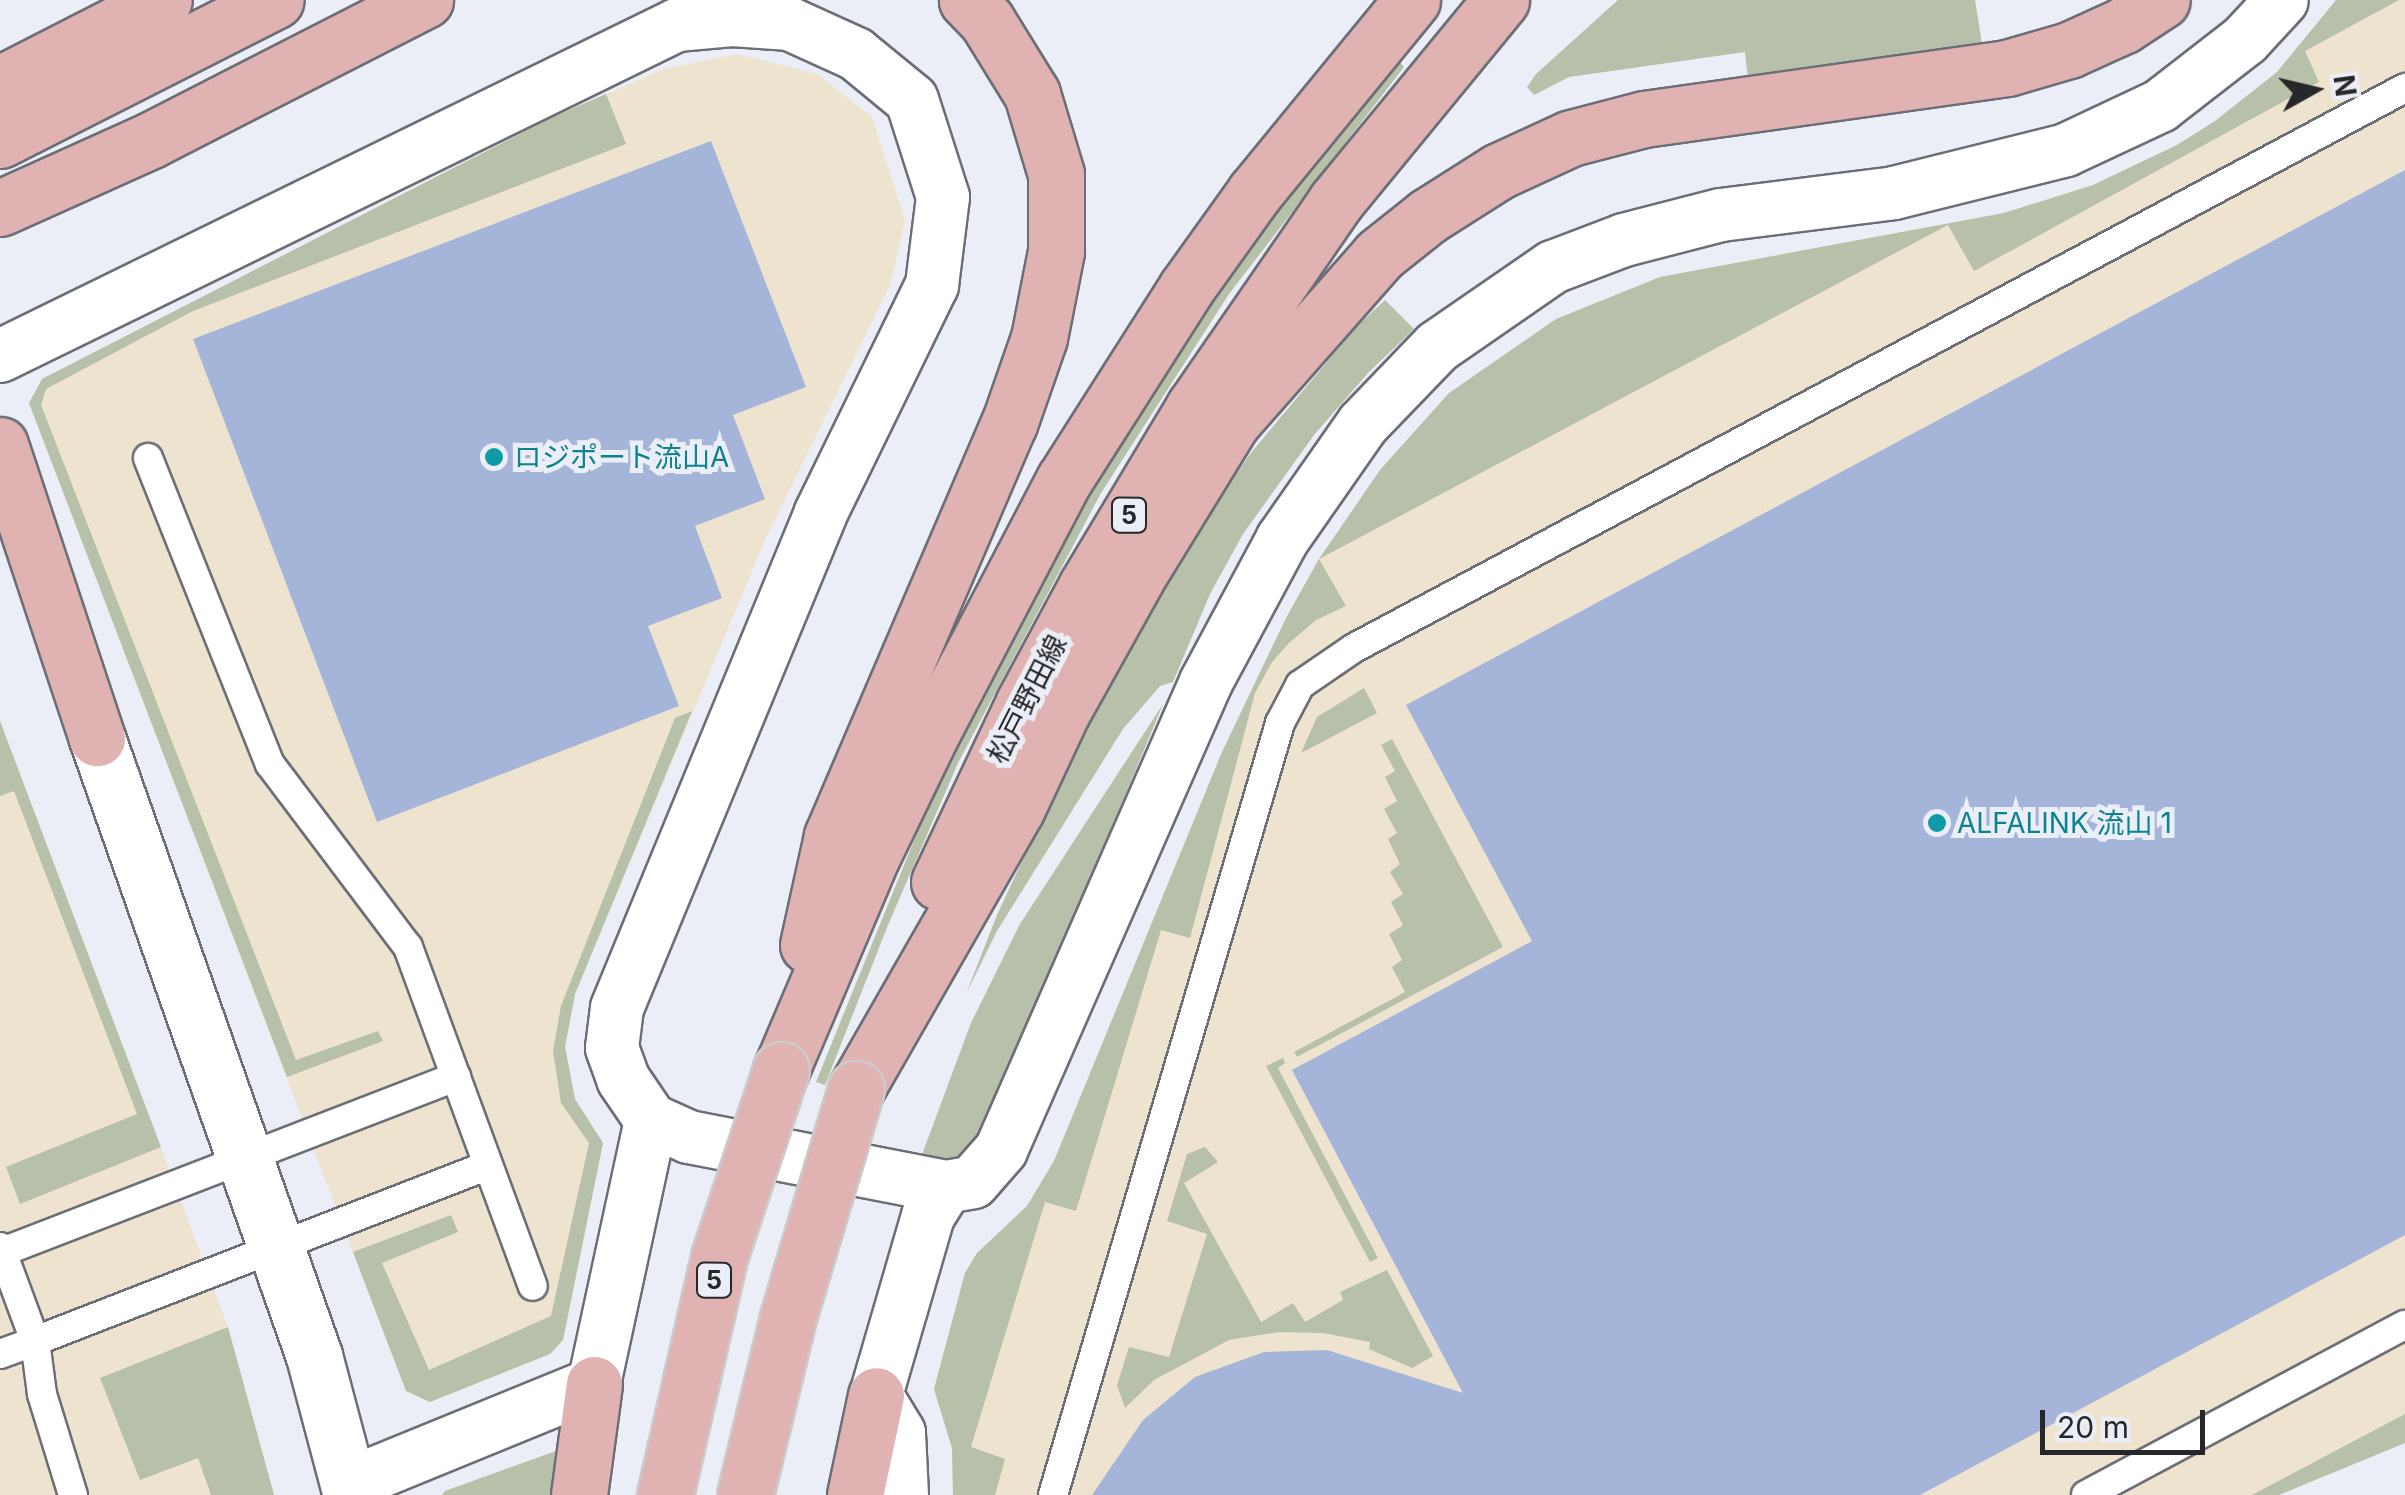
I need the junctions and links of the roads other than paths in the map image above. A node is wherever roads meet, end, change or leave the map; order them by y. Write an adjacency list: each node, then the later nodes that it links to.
1 (120, 0): 10 (main road)
2 (164, 0): 10 (main road)
3 (276, 0): 12 (main road)
4 (425, 0): 13 (main road)
5 (967, 0): 19 (main road)
6 (1412, 0): 19 (main road, 5)
7 (1501, 0): 21 (main road, 松戸野田線 / 5)
8 (2162, 0): 21 (main road)
9 (2282, 0): 25 (street)
10 (0, 81)
11 (2405, 88): 41 (lane)
12 (0, 140)
13 (0, 208)
14 (0, 356): 22 (street)
15 (0, 445): 18 (main road)
16 (148, 458): 20 (lane)
17 (0, 552): 18 (main road)
18 (97, 738): 23 (street)
19 (781, 1070): 37 (main road, 5, bridge)
20 (456, 1078): 23 (lane); 24 (lane)
21 (856, 1089): 38 (main road, 松戸野田線 / 5, bridge)
22 (651, 1120): 25 (street); 32 (street)
23 (245, 1157): 26 (lane); 27 (street)
24 (488, 1165): 27 (lane); 28 (lane)
25 (946, 1187): 33 (street)
26 (1, 1249): 30 (lane)
27 (277, 1250): 30 (lane); 34 (street)
28 (533, 1286)
29 (2405, 1325): 42 (lane)
30 (35, 1341): 31 (lane); 35 (lane)
31 (0, 1354)
32 (594, 1384): 34 (street); 36 (main road)
33 (876, 1395): 39 (main road); 40 (street)
34 (350, 1489)
35 (73, 1495)
36 (579, 1495)
37 (665, 1495)
38 (746, 1495)
39 (854, 1495)
40 (902, 1495)
41 (1053, 1495)
42 (2086, 1495)

